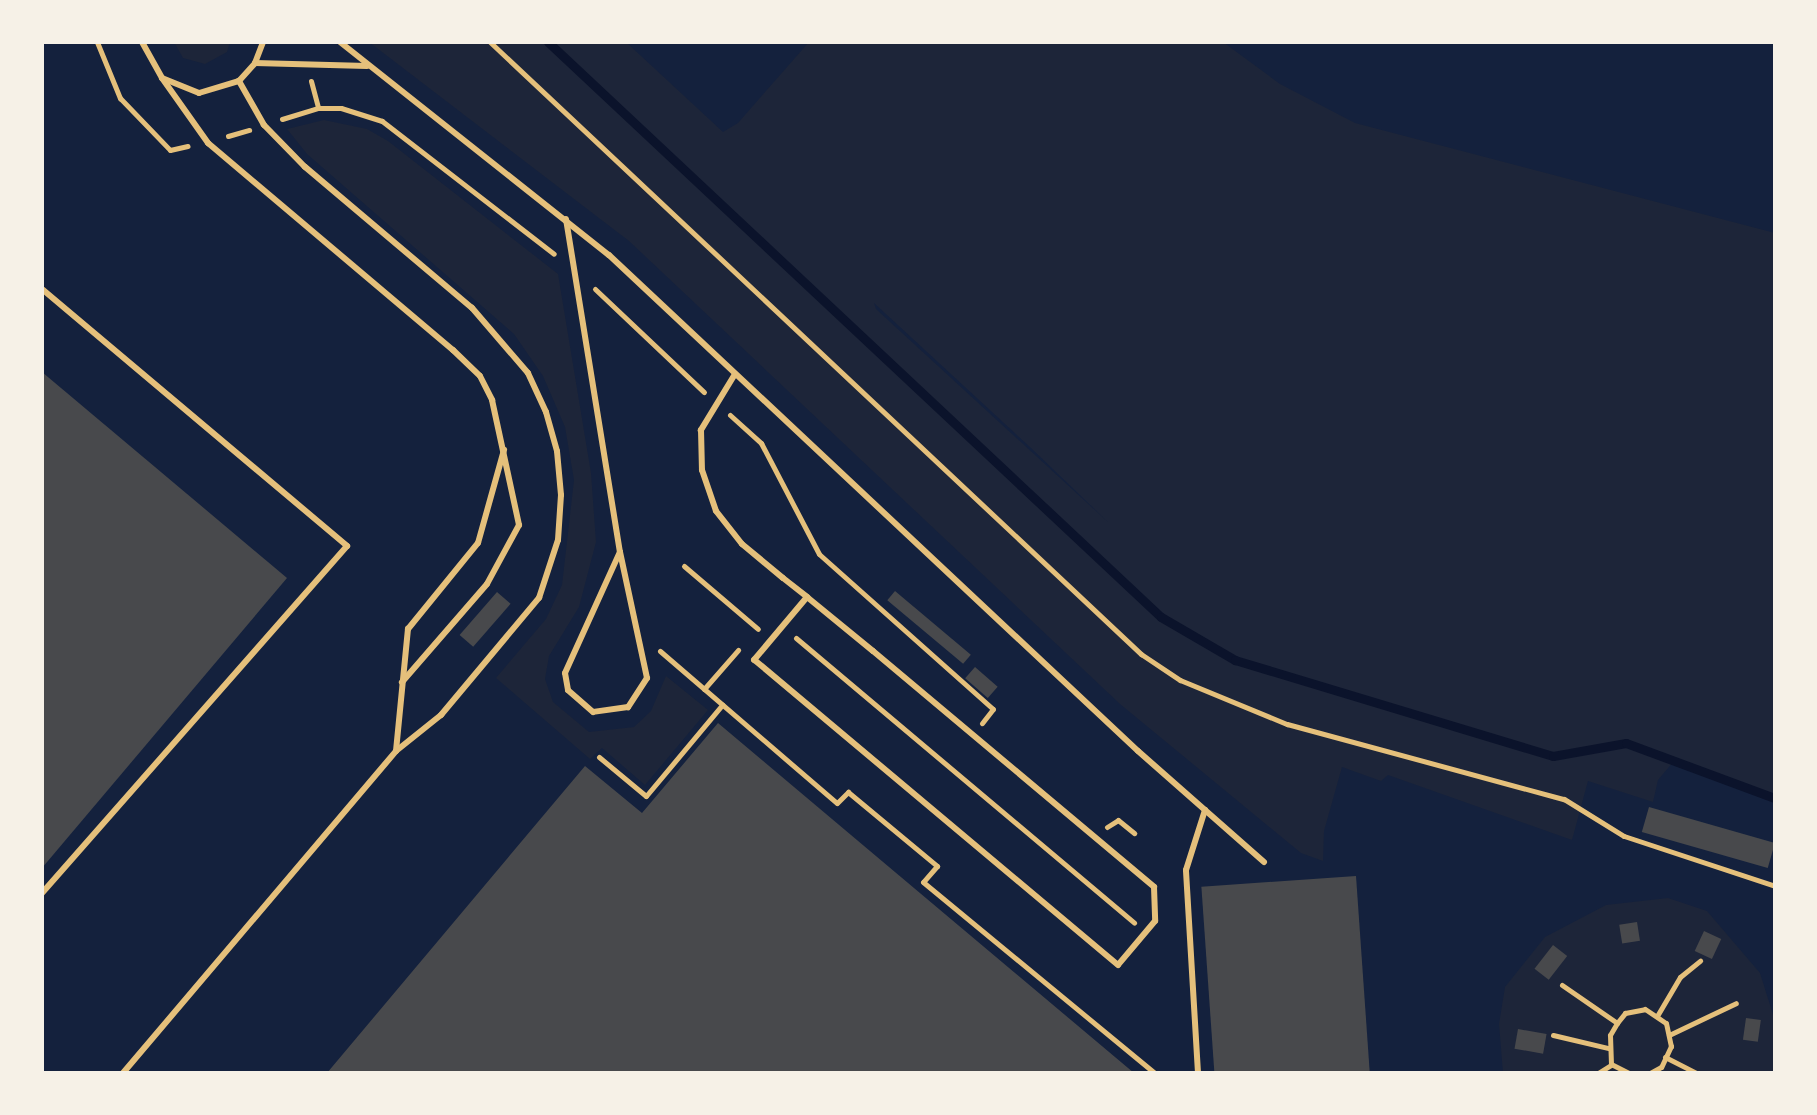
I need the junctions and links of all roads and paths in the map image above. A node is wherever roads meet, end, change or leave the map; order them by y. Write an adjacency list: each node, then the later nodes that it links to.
1 (97, 42): 11 (path)
2 (142, 42): 8 (lane)
3 (263, 42): 6 (lane)
4 (340, 42): 7 (lane)
5 (490, 42): 35 (path)
6 (255, 63): 7 (lane); 9 (lane)
7 (368, 66): 12 (lane)
8 (162, 78): 9 (lane); 17 (lane)
9 (239, 81): 29 (lane)
10 (318, 108): 13 (path)
11 (170, 150)
12 (566, 219): 13 (lane); 15 (lane)
13 (575, 272): 16 (path); 18 (lane)
14 (42, 289): 36 (lane)
15 (735, 374): 16 (lane); 31 (lane)
16 (715, 402): 20 (lane); 28 (path)
17 (505, 447): 25 (lane); 25 (lane)
18 (620, 552): 23 (lane); 23 (lane)
19 (684, 566): 22 (path)
20 (807, 597): 21 (lane); 28 (lane)
21 (783, 627): 24 (lane); 37 (path)
22 (757, 628): 24 (path); 26 (path)
23 (638, 632): 26 (path)
24 (771, 640): 37 (lane)
25 (402, 682): 29 (lane)
26 (704, 689): 27 (path)
27 (722, 705): 30 (path); 49 (path)
28 (973, 734): 37 (lane)
29 (396, 751): 48 (lane)
30 (599, 757)
31 (1205, 810): 34 (lane); 50 (lane)
32 (1124, 825): 33 (path)
33 (1134, 833)
34 (1264, 862)
35 (1775, 886)
36 (42, 893)
37 (1145, 933)
38 (1700, 961): 41 (path)
39 (1562, 985): 42 (path)
40 (1736, 1003): 44 (path)
41 (1657, 1016): 42 (path); 44 (path)
42 (1617, 1023): 45 (path)
43 (1553, 1035): 45 (path)
44 (1669, 1035): 46 (path)
45 (1608, 1048): 47 (path)
46 (1665, 1057): 53 (path); 54 (path)
47 (1611, 1064): 51 (path); 52 (path)
48 (123, 1073)
49 (1155, 1073)
50 (1198, 1073)
51 (1598, 1073)
52 (1626, 1073)
53 (1650, 1073)
54 (1696, 1073)

